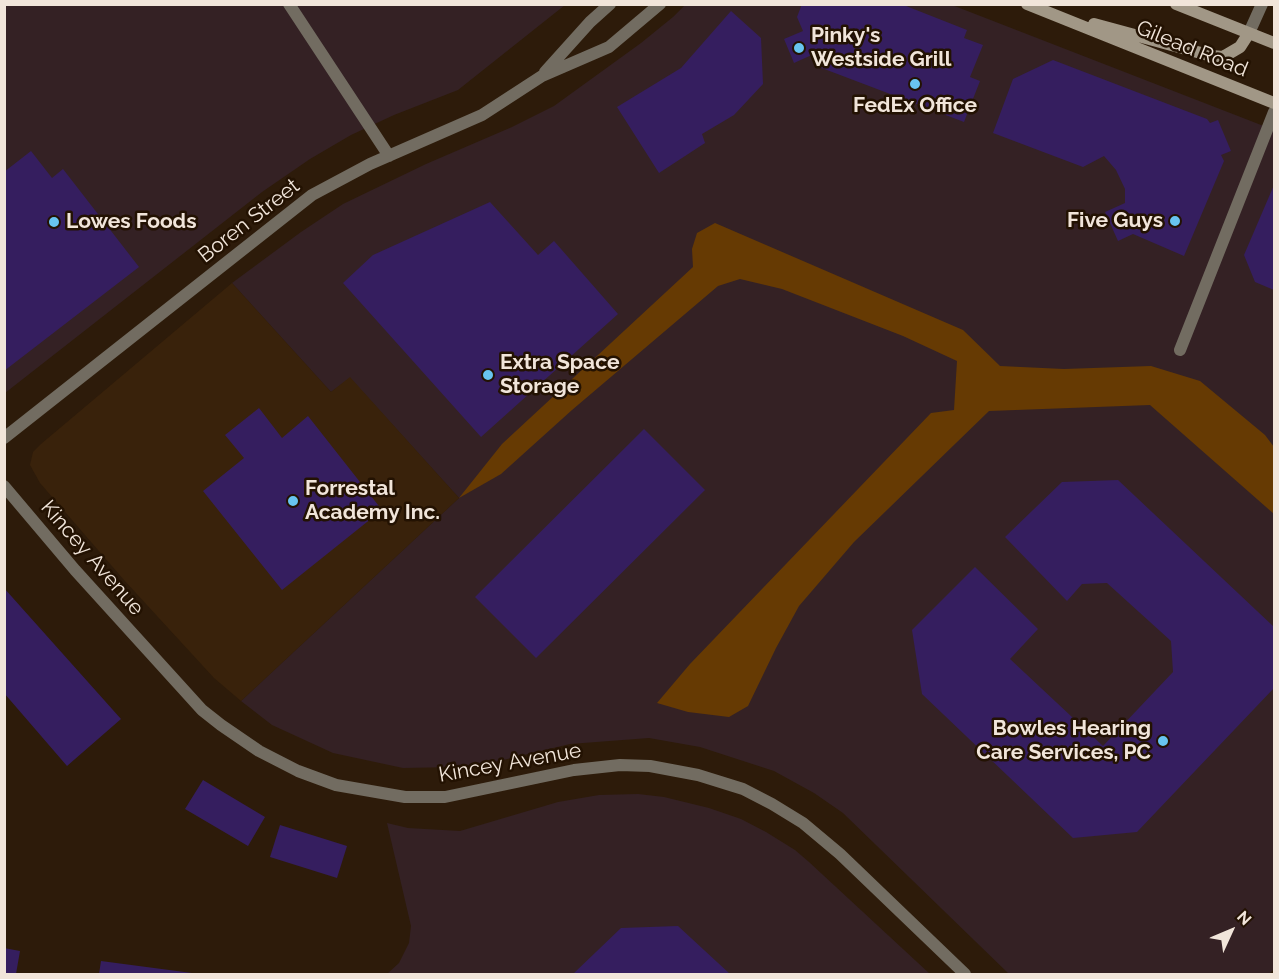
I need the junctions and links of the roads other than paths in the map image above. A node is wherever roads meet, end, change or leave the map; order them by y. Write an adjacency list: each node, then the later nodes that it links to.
1 (289, 4): 13 (street)
2 (610, 4): 10 (street, Boren Street)
3 (660, 4): 10 (street, Boren Street)
4 (1028, 4): 7 (main road, Gilead Road)
5 (1176, 4): 8 (main road, Gilead Road)
6 (1262, 4): 8 (street)
7 (1041, 10): 8 (main road); 11 (main road, Gilead Road)
8 (1249, 33): 9 (main road, Gilead Road)
9 (1275, 43)
10 (542, 76): 13 (street, Boren Street)
11 (1275, 103)
12 (1275, 112): 14 (street)
13 (388, 156): 15 (street, Boren Street)
14 (1180, 350)
15 (4, 438)
16 (4, 486): 17 (street, Kincey Avenue)
17 (965, 975)

